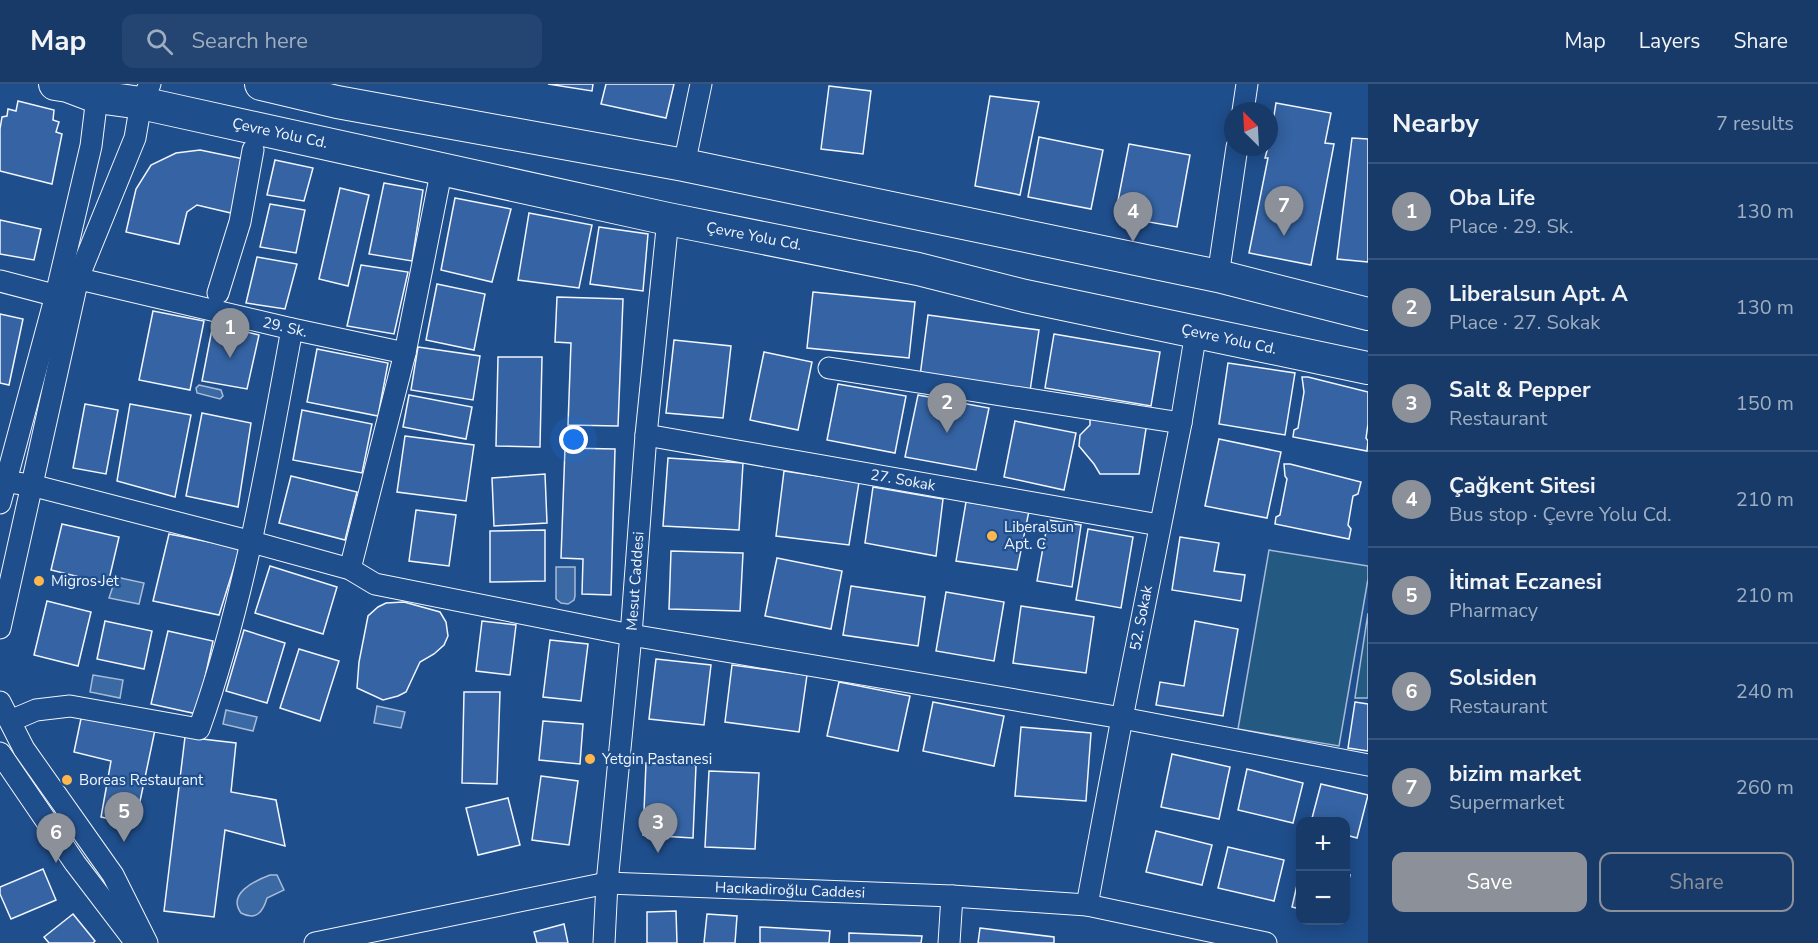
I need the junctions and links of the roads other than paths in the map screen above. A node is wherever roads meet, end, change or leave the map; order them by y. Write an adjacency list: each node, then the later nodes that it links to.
1 (55, 84): 5 (highway, Çevre Yolu Cd.)
2 (261, 84): 6 (highway)
3 (701, 84): 10 (street)
4 (1243, 85): 7 (street)
5 (123, 90): 11 (highway, Çevre Yolu Cd.); 15 (street); 15 (street)
6 (339, 93): 10 (highway)
7 (1243, 102)
8 (253, 150): 16 (street)
9 (1237, 156): 13 (street)
10 (684, 165): 13 (highway)
11 (442, 168): 12 (highway, Çevre Yolu Cd.); 20 (street)
12 (668, 219): 19 (highway, Çevre Yolu Cd.); 24 (street, Mesut Caddesi)
13 (1218, 276): 17 (highway)
14 (0, 281): 15 (street, 29. Sk.)
15 (67, 287): 18 (street, 29. Sk.); 25 (street); 26 (street)
16 (218, 293)
17 (1368, 314)
18 (292, 329): 20 (street, 29. Sk.); 28 (street)
19 (1196, 332): 21 (highway, Çevre Yolu Cd.); 23 (street, 52. Sokak)
20 (405, 353): 29 (street)
21 (1368, 368)
22 (829, 369): 23 (street)
23 (1181, 423): 27 (street, 52. Sokak)
24 (646, 435): 27 (street, 27. Sokak); 31 (street, Mesut Caddesi)
25 (31, 485): 26 (street); 28 (street); 30 (street)
26 (2, 489)
27 (1160, 525): 33 (street, 52. Sokak)
28 (252, 542): 29 (street); 34 (street)
29 (350, 569): 31 (street)
30 (0, 628)
31 (631, 635): 33 (street); 37 (street, Mesut Caddesi)
32 (0, 702): 34 (street)
33 (1122, 718): 36 (street); 39 (street, 52. Sokak)
34 (10, 721): 42 (street)
35 (0, 753): 41 (street)
36 (1368, 765)
37 (607, 883): 38 (street, Hacıkadiroğlu Caddesi); 43 (street, Hacıkadiroğlu Caddesi); 44 (street, Mesut Caddesi)
38 (952, 896): 39 (street, Hacıkadiroğlu Caddesi); 45 (street)
39 (1087, 905): 40 (street, Hacıkadiroğlu Caddesi)
40 (1220, 938): 46 (street, Hacıkadiroğlu Caddesi)
41 (136, 943)
42 (147, 943)
43 (315, 943)
44 (604, 943)
45 (949, 943)
46 (1266, 943)

